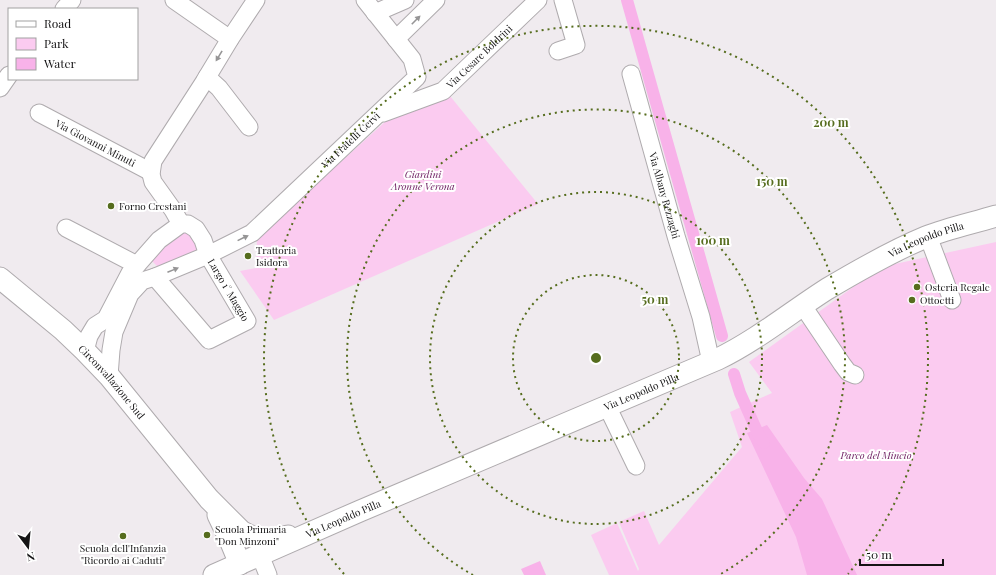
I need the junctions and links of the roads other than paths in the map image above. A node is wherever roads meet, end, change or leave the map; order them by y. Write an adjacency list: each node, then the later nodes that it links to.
1 (72, 0): 9 (street)
2 (174, 0): 10 (street)
3 (256, 0): 10 (street)
4 (405, 0): 8 (street)
5 (436, 0): 11 (street, one-way to 5)
6 (538, 0): 18 (street, Via Cesare Boldrini)
7 (563, 0): 12 (street)
8 (370, 7): 11 (street)
9 (65, 8)
10 (230, 39): 16 (street, one-way to 16)
11 (396, 39): 15 (street)
12 (558, 51)
13 (631, 74): 37 (street, Via Albany Rezzaghi)
14 (8, 76): 17 (street)
15 (417, 76): 18 (street, Via Cesare Boldrini); 20 (street, Via Fratelli Cervi)
16 (207, 77): 21 (street); 22 (street)
17 (0, 88)
18 (443, 91): 20 (street)
19 (40, 113): 22 (street, Via Giovanni Minuti)
20 (376, 115): 27 (street, Via Fratelli Cervi, one-way to 20)
21 (249, 126)
22 (152, 172): 24 (street)
23 (996, 216): 26 (main road, Via Leopoldo Pilla)
24 (181, 224): 27 (street, Largo 1° Maggio); 28 (street)
25 (66, 228): 28 (street)
26 (928, 236): 31 (street); 32 (main road, Via Leopoldo Pilla)
27 (208, 255): 29 (street, Largo 1° Maggio, one-way to 27); 29 (street, Largo 1° Maggio)
28 (137, 265): 33 (street)
29 (155, 277): 35 (street, Largo 1° Maggio)
30 (0, 278): 34 (main road, Circonvallazione Sud)
31 (952, 300)
32 (802, 306): 37 (main road, Via Leopoldo Pilla); 38 (street)
33 (95, 326): 34 (street); 36 (street)
34 (63, 330): 36 (main road, Circonvallazione Sud)
35 (114, 332): 36 (street); 39 (street, Largo 1° Maggio)
36 (85, 351): 39 (main road, Circonvallazione Sud)
37 (714, 361): 40 (main road, Via Leopoldo Pilla)
38 (855, 375)
39 (109, 376): 42 (main road, Circonvallazione Sud)
40 (607, 406): 41 (street); 43 (main road, Via Leopoldo Pilla)
41 (636, 466)
42 (210, 499): 44 (main road, Circonvallazione Sud); 46 (main road, Circonvallazione Sud)
43 (360, 512): 44 (main road, Circonvallazione Sud); 45 (main road, Via Leopoldo Pilla)
44 (241, 531): 46 (main road, Circonvallazione Sud)
45 (268, 552): 46 (main road, Via Leopoldo Pilla); 48 (street)
46 (240, 564): 47 (main road, Via Leopoldo Pilla)
47 (214, 575)
48 (268, 575)

